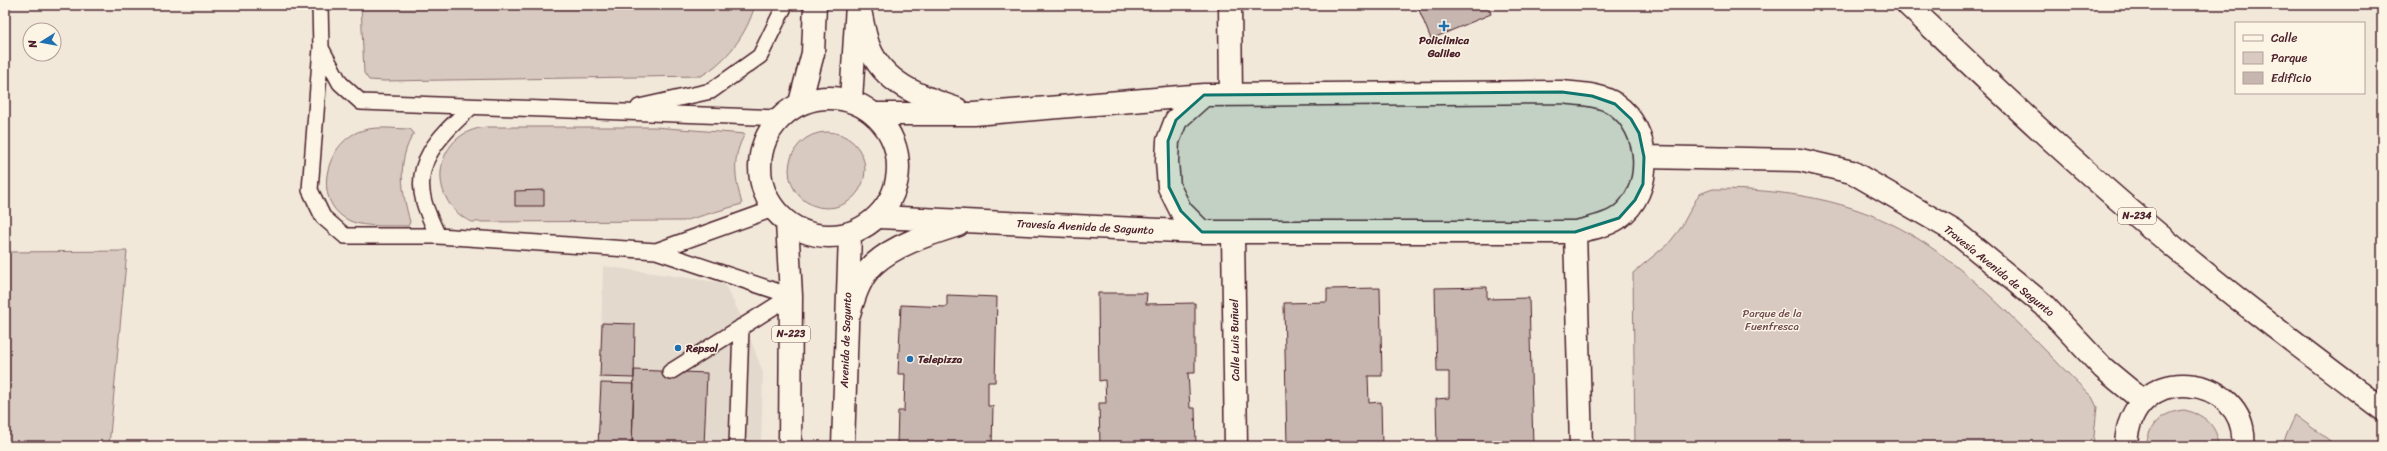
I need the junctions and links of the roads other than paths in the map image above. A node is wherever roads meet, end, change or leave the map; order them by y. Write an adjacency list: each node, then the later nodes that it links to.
1 (320, 5): 7 (lane)
2 (785, 5): 13 (lane)
3 (815, 5): 11 (main road)
4 (858, 5): 10 (main road); 15 (main road)
5 (1230, 5): 8 (main road)
6 (1908, 5): 32 (main road, N-234)
7 (321, 48): 12 (lane); 25 (lane)
8 (1231, 95): 9 (main road, Travesía Avenida de Sagunto); 17 (main road, Travesía Avenida de Sagunto)
9 (1204, 96): 15 (main road); 21 (main road)
10 (851, 100): 11 (main road, N-223); 14 (main road, N-223)
11 (800, 103): 16 (main road, N-223)
12 (471, 107): 13 (lane); 25 (lane)
13 (619, 112): 16 (lane)
14 (876, 114): 15 (main road); 19 (main road, N-223)
15 (974, 114)
16 (779, 118): 18 (main road, N-223)
17 (1644, 158): 22 (main road, Travesía Avenida de Sagunto); 31 (main road, Travesía Avenida de Sagunto)
18 (780, 216): 23 (main road); 26 (lane); 27 (main road, N-223)
19 (879, 217): 20 (main road, Travesía Avenida de Sagunto); 23 (main road)
20 (969, 221): 21 (main road, Travesía Avenida de Sagunto); 28 (main road, Travesía Avenida de Sagunto)
21 (1202, 232): 24 (main road, Travesía Avenida de Sagunto)
22 (1575, 232): 24 (main road, Travesía Avenida de Sagunto); 37 (main road)
23 (850, 234): 28 (main road, Avenida de Sagunto)
24 (1234, 234): 36 (main road, Calle Luis Buñuel)
25 (438, 236): 26 (lane)
26 (656, 251): 27 (lane)
27 (792, 296): 29 (lane); 34 (main road, N-223)
28 (846, 321): 35 (main road, Avenida de Sagunto)
29 (741, 327): 30 (lane); 33 (lane)
30 (670, 372)
31 (2143, 400): 38 (main road); 39 (main road)
32 (2382, 409)
33 (737, 446)
34 (790, 446)
35 (843, 446)
36 (1236, 446)
37 (1581, 446)
38 (2126, 446)
39 (2243, 446)

